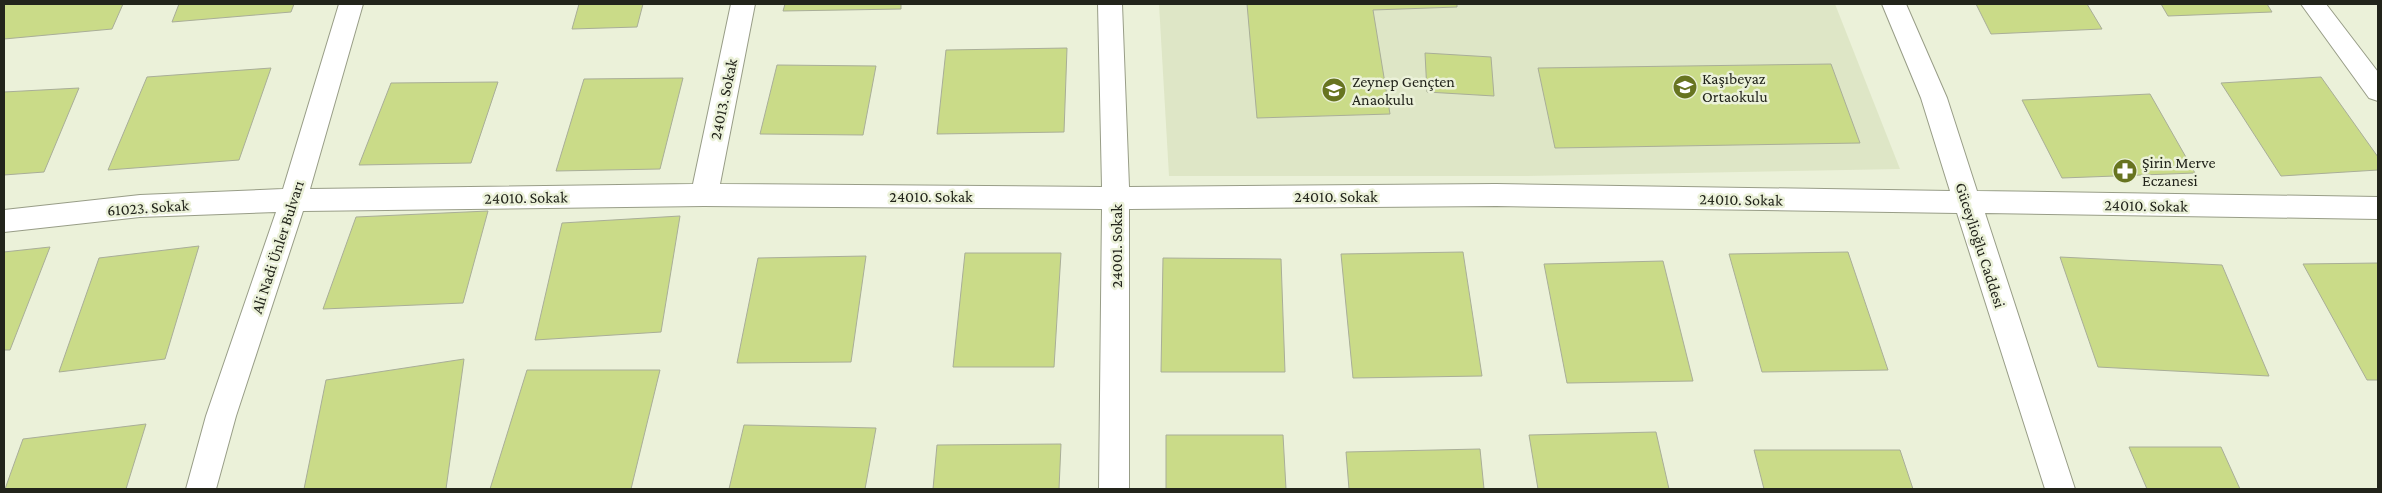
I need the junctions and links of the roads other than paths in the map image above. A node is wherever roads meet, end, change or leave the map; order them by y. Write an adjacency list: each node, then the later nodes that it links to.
1 (351, 4): 9 (street, Ali Nadi Ünler Bulvarı)
2 (743, 4): 7 (street, 24013. Sokak)
3 (1110, 4): 8 (street, 24001. Sokak)
4 (1894, 4): 10 (street, Güceylioğlu Caddesi)
5 (2313, 4): 6 (street)
6 (2378, 91)
7 (704, 194): 8 (street, 24010. Sokak); 9 (street, 24010. Sokak)
8 (1116, 198): 10 (street, 24010. Sokak); 14 (street, 24001. Sokak)
9 (293, 200): 12 (street, 61023. Sokak); 13 (street, Ali Nadi Ünler Bulvarı)
10 (1968, 203): 11 (street, 24010. Sokak); 15 (street, Güceylioğlu Caddesi)
11 (2378, 208)
12 (4, 221)
13 (201, 489)
14 (1114, 489)
15 (2060, 489)

